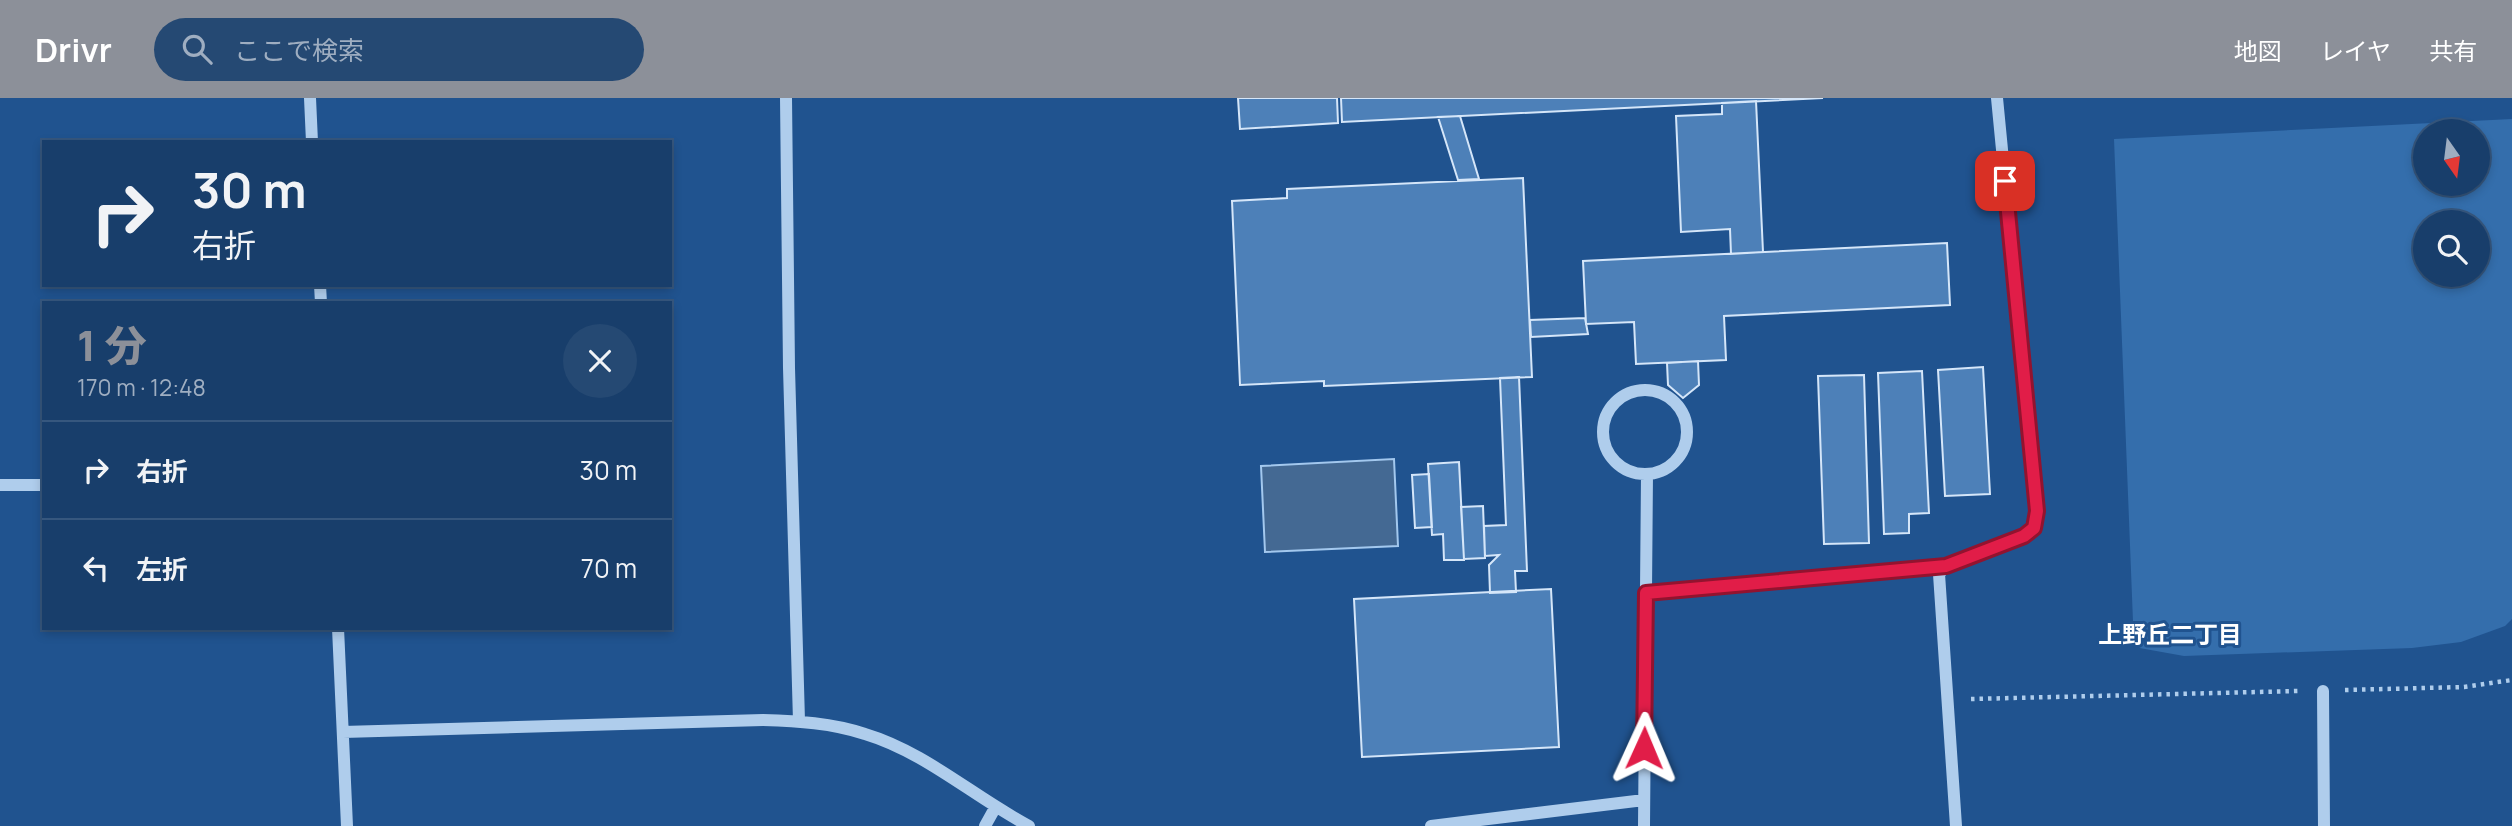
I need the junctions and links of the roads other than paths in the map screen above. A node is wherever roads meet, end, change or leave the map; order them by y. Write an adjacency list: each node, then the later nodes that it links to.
1 (310, 98): 4 (street)
2 (786, 98): 12 (street)
3 (1997, 98): 8 (street)
4 (312, 140)
5 (1647, 474): 5 (street); 9 (street)
6 (0, 485): 7 (street)
7 (42, 485)
8 (1946, 566): 9 (street); 21 (street)
9 (1646, 593): 14 (street)
10 (338, 630): 13 (street)
11 (2323, 691): 22 (street)
12 (799, 721): 13 (street); 15 (street)
13 (343, 732): 16 (street)
14 (1644, 800): 19 (street); 20 (street)
15 (995, 808): 17 (street); 18 (street)
16 (347, 826)
17 (985, 826)
18 (1030, 826)
19 (1431, 826)
20 (1644, 826)
21 (1956, 826)
22 (2324, 826)

